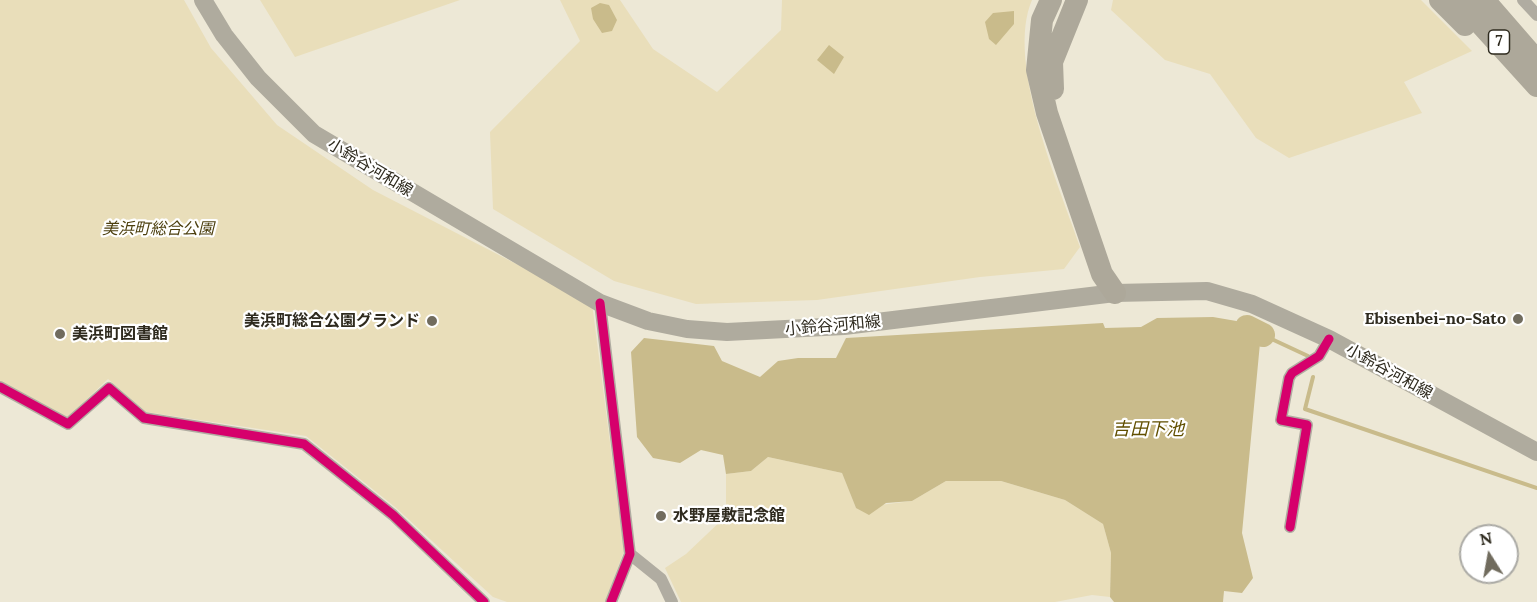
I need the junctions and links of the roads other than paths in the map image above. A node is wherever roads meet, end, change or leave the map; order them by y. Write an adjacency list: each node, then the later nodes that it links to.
1 (203, 0): 12 (main road, 小鈴谷河和線)
2 (1051, 0): 11 (highway)
3 (1077, 0): 11 (highway)
4 (1440, 0): 9 (highway)
5 (1459, 0): 9 (highway, 7)
6 (1484, 0): 9 (highway, 7)
7 (1523, 0): 8 (street)
8 (1537, 15)
9 (1530, 64): 10 (highway, 7)
10 (1537, 86)
11 (1115, 293): 12 (main road, 小鈴谷河和線); 13 (main road, 小鈴谷河和線)
12 (600, 303): 17 (street)
13 (1329, 339): 15 (main road, 小鈴谷河和線); 16 (street)
14 (0, 387): 18 (street)
15 (1537, 452)
16 (1290, 527)
17 (630, 554): 19 (street); 20 (street)
18 (484, 602)
19 (611, 602)
20 (672, 602)

